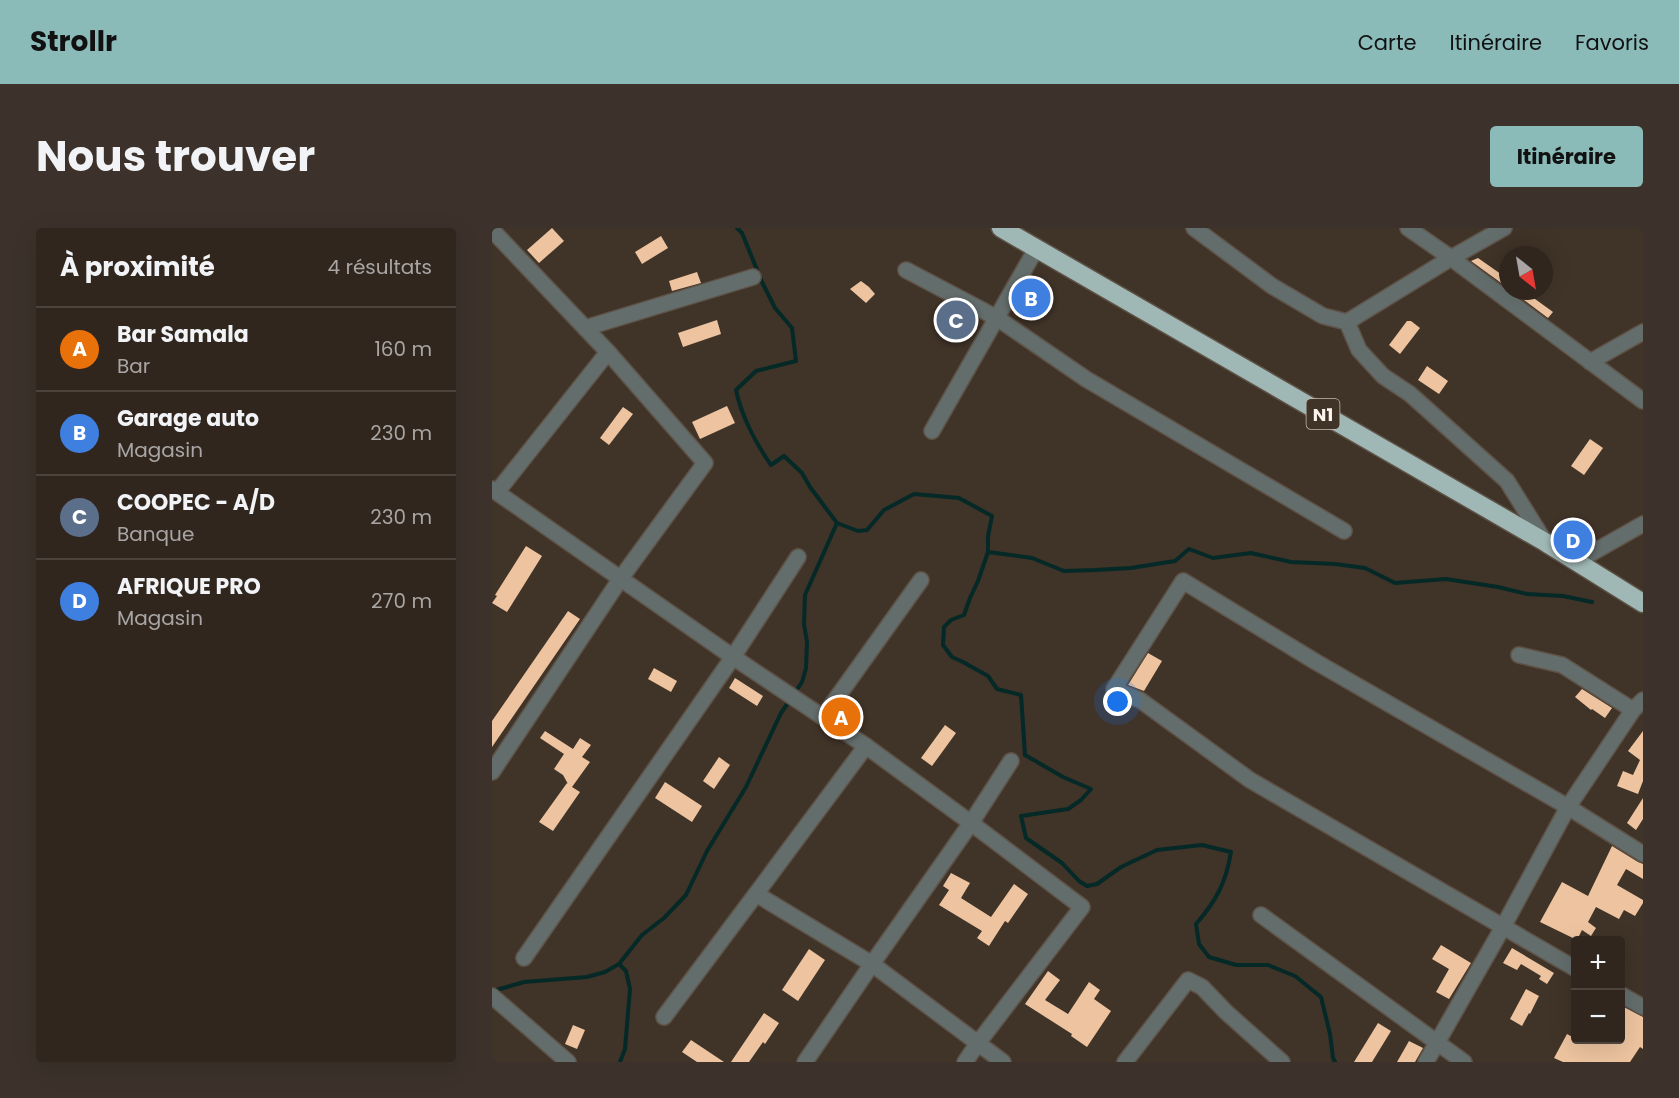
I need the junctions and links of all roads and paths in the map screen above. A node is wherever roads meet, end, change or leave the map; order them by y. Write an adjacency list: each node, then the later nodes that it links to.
1 (1001, 228): 6 (highway, N1)
2 (1194, 228): 11 (street)
3 (1408, 228): 7 (street)
4 (1504, 228): 7 (street)
5 (492, 230): 12 (street)
6 (1036, 249): 10 (street); 21 (highway, N1)
7 (1451, 258): 11 (street); 15 (street)
8 (906, 270): 10 (street)
9 (753, 278): 12 (street)
10 (997, 318): 17 (street); 20 (street)
11 (1347, 322): 21 (street)
12 (585, 328): 14 (street)
13 (1643, 332): 15 (street)
14 (608, 352): 18 (street); 24 (street)
15 (1590, 362): 16 (street)
16 (1643, 401)
17 (932, 431)
18 (494, 490): 24 (street)
19 (1643, 524): 23 (street)
20 (1344, 531)
21 (1545, 542): 23 (highway, N1)
22 (798, 557): 28 (street)
23 (1576, 562): 26 (highway, N1)
24 (621, 578): 28 (street); 33 (street)
25 (921, 580): 30 (street)
26 (1643, 603)
27 (1519, 655): 29 (street)
28 (733, 657): 30 (street); 40 (street)
29 (1638, 705): 34 (street)
30 (823, 717): 31 (street)
31 (866, 746): 35 (street); 37 (street)
32 (1011, 761): 35 (street)
33 (492, 772)
34 (1568, 807): 36 (street); 39 (street); 39 (street)
35 (971, 823): 41 (street); 47 (street)
36 (1643, 854)
37 (756, 894): 41 (street); 46 (street)
38 (1261, 915): 48 (street)
39 (1503, 927): 42 (street); 48 (street)
40 (524, 958)
41 (872, 964): 47 (street); 50 (street)
42 (1571, 967)
43 (492, 996): 49 (street)
44 (1625, 997): 45 (street)
45 (1643, 1007)
46 (664, 1017)
47 (978, 1043): 51 (street); 52 (street)
48 (1437, 1043): 55 (street); 56 (street)
49 (568, 1062)
50 (805, 1062)
51 (965, 1062)
52 (1003, 1062)
53 (1125, 1062): 54 (street)
54 (1282, 1062)
55 (1426, 1062)
56 (1464, 1062)

